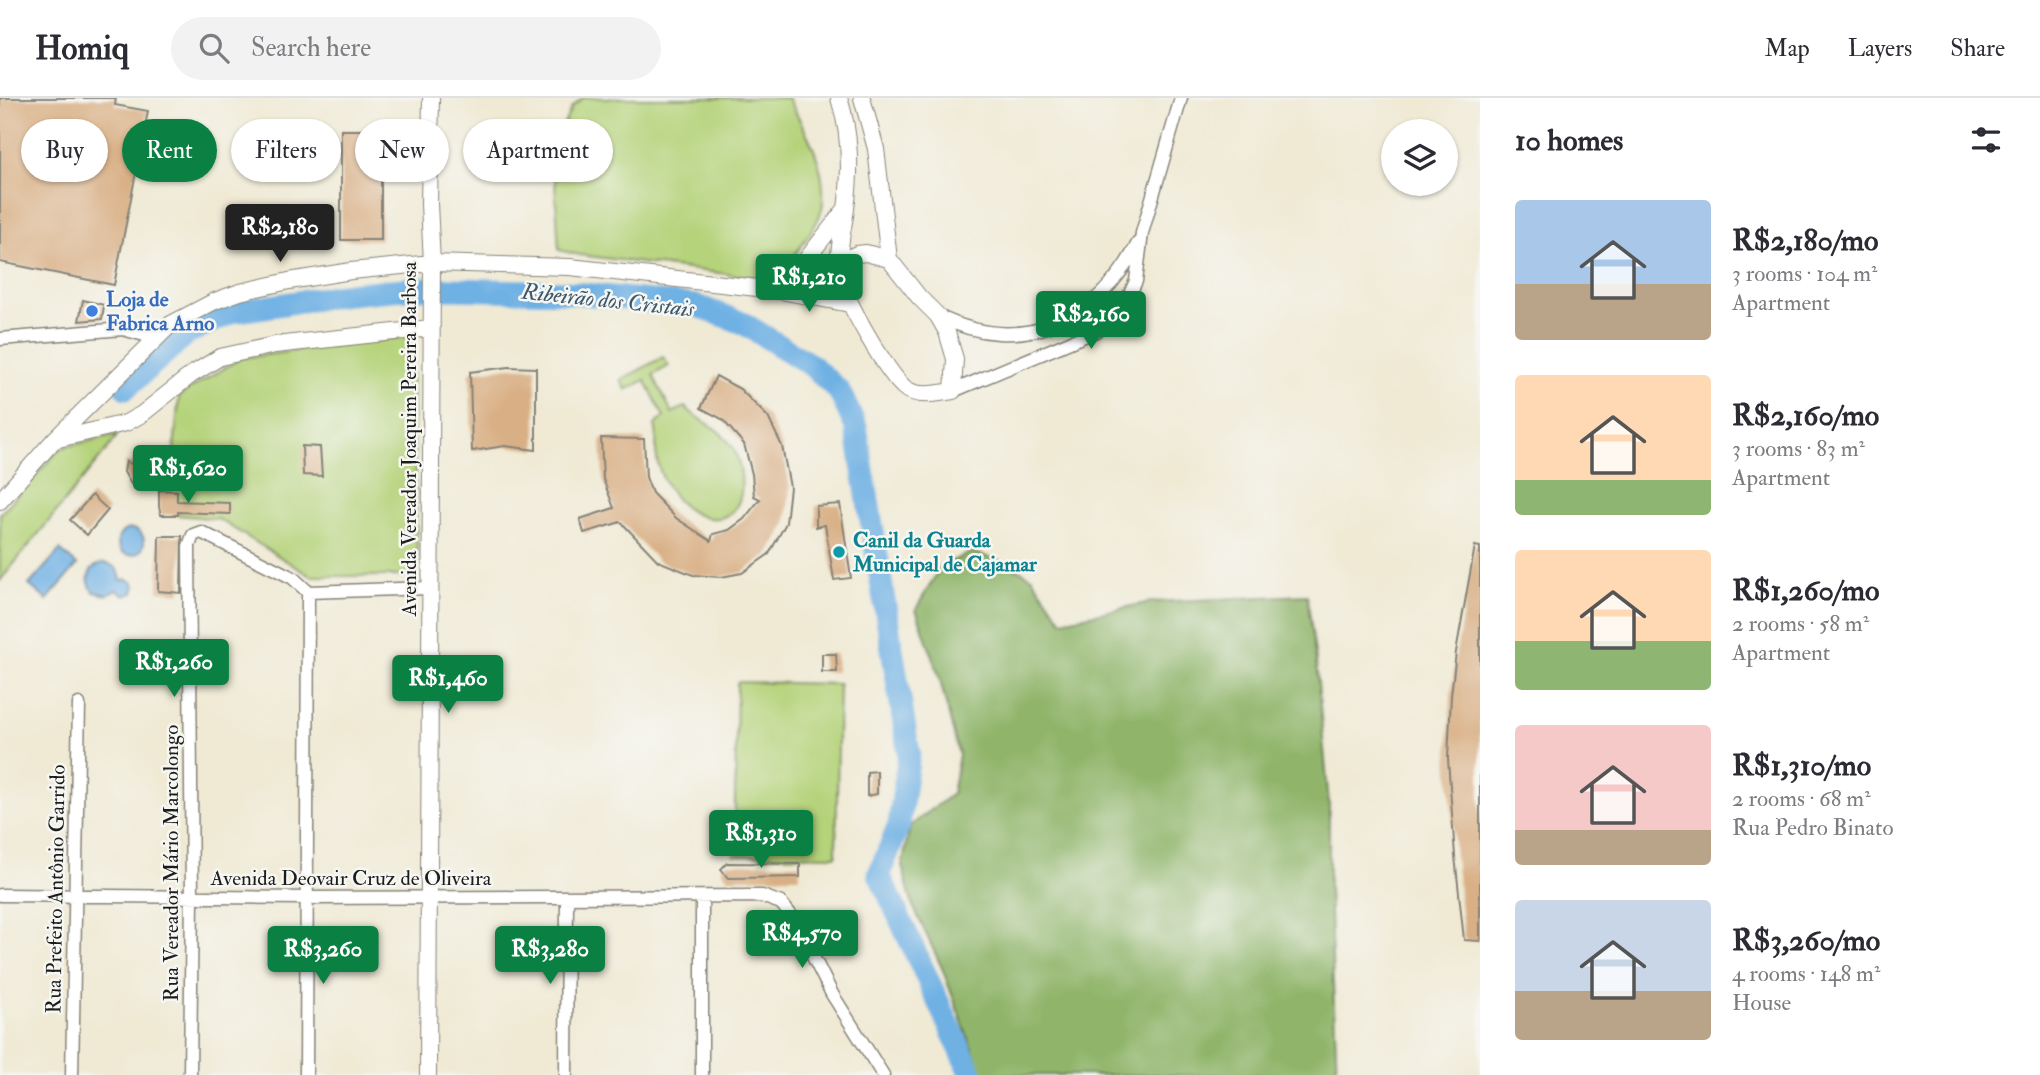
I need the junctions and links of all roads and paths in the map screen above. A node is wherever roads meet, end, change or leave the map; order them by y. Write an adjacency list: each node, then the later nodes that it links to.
1 (431, 98): 9 (street, Avenida Vereador Joaquim Pereira Barbosa)
2 (839, 98): 5 (street)
3 (862, 98): 7 (street)
4 (1181, 98): 6 (street)
5 (846, 209): 8 (street); 10 (street)
6 (1143, 233): 12 (street); 16 (street)
7 (889, 259): 8 (street); 12 (street)
8 (839, 263): 10 (street); 11 (street)
9 (432, 266): 10 (street); 13 (street, Avenida Vereador Joaquim Pereira Barbosa); 14 (street)
10 (776, 288): 11 (street)
11 (850, 304): 16 (street)
12 (938, 316): 16 (street)
13 (431, 328): 17 (street); 20 (street, Avenida Vereador Joaquim Pereira Barbosa)
14 (155, 338): 15 (street); 17 (street)
15 (0, 339)
16 (953, 391)
17 (54, 440): 18 (street)
18 (6, 487): 19 (street)
19 (0, 501)
20 (429, 588): 21 (street); 25 (street, Avenida Vereador Joaquim Pereira Barbosa)
21 (308, 592): 26 (street, Rua Vereador Mário Marcolongo); 29 (street)
22 (79, 704): 24 (street, Rua Prefeito Antônio Garrido)
23 (0, 895): 24 (street, Avenida Deovair Cruz de Oliveira)
24 (75, 895): 26 (street, Avenida Deovair Cruz de Oliveira); 30 (street, Rua Prefeito Antônio Garrido)
25 (430, 896): 27 (street, Avenida Deovair Cruz de Oliveira); 29 (street, Avenida Deovair Cruz de Oliveira); 33 (street, Avenida Vereador Joaquim Pereira Barbosa)
26 (192, 897): 29 (street, Avenida Deovair Cruz de Oliveira); 31 (street, Rua Vereador Mário Marcolongo)
27 (567, 897): 28 (street, Avenida Deovair Cruz de Oliveira); 34 (street)
28 (702, 897): 35 (street); 36 (street, Avenida Deovair Cruz de Oliveira)
29 (307, 898): 32 (street)
30 (72, 1075)
31 (190, 1075)
32 (306, 1075)
33 (428, 1075)
34 (566, 1075)
35 (702, 1075)
36 (883, 1075)

